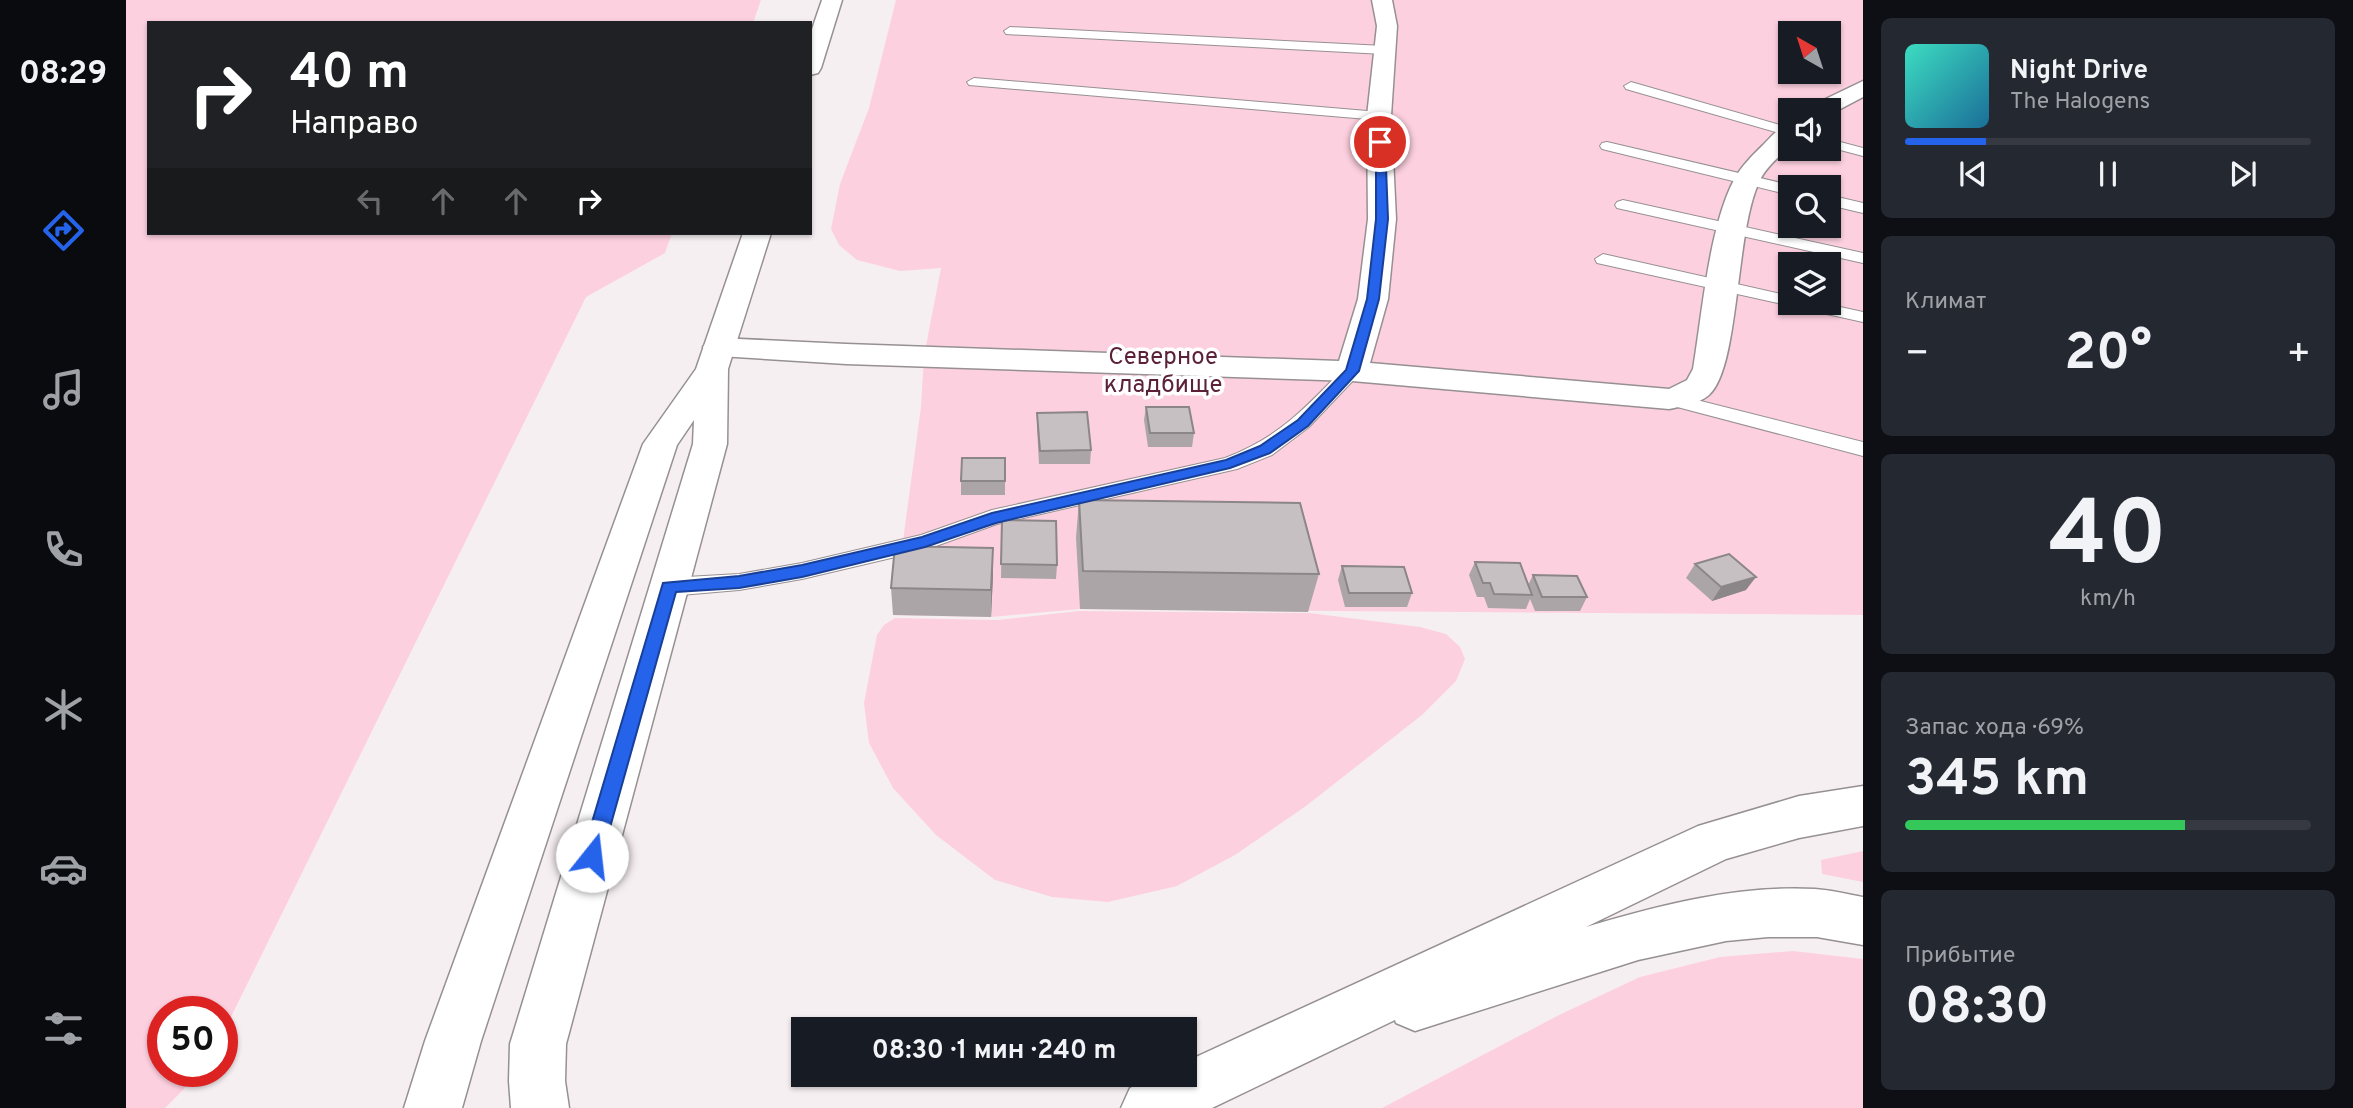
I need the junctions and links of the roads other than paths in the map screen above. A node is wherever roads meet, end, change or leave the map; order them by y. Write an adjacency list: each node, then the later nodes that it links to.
1 (832, 0): 5 (main road)
2 (1382, 0): 4 (main road)
3 (1010, 31): 4 (lane)
4 (1384, 50): 10 (main road)
5 (812, 62)
6 (974, 82): 10 (lane)
7 (1631, 86): 11 (lane)
8 (1863, 88): 9 (main road)
9 (1841, 100)
10 (1379, 116): 30 (main road)
11 (1778, 129)
12 (1778, 143): 16 (main road)
13 (1606, 146): 16 (lane)
14 (1841, 146): 15 (lane)
15 (1863, 152)
16 (1747, 179): 17 (lane); 21 (main road)
17 (1778, 187)
18 (1841, 203): 20 (lane)
19 (1623, 205): 21 (lane)
20 (1863, 208)
21 (1731, 228): 24 (lane); 25 (main road)
22 (756, 235): 29 (main road)
23 (1603, 258): 25 (lane)
24 (1863, 258)
25 (1723, 286): 26 (lane); 31 (main road)
26 (1778, 298)
27 (1841, 312): 28 (lane)
28 (1863, 317)
29 (716, 358): 30 (main road); 33 (main road); 34 (main road)
30 (1352, 371): 31 (main road); 34 (lane)
31 (1669, 399): 32 (lane)
32 (1863, 449)
33 (611, 586): 34 (main road); 40 (main road)
34 (669, 587): 41 (main road)
35 (1863, 778): 37 (main road)
36 (1863, 806): 37 (main road)
37 (1715, 841): 39 (main road)
38 (1863, 921): 39 (main road)
39 (1286, 1043): 42 (main road)
40 (433, 1108)
41 (540, 1108)
42 (1150, 1108)

